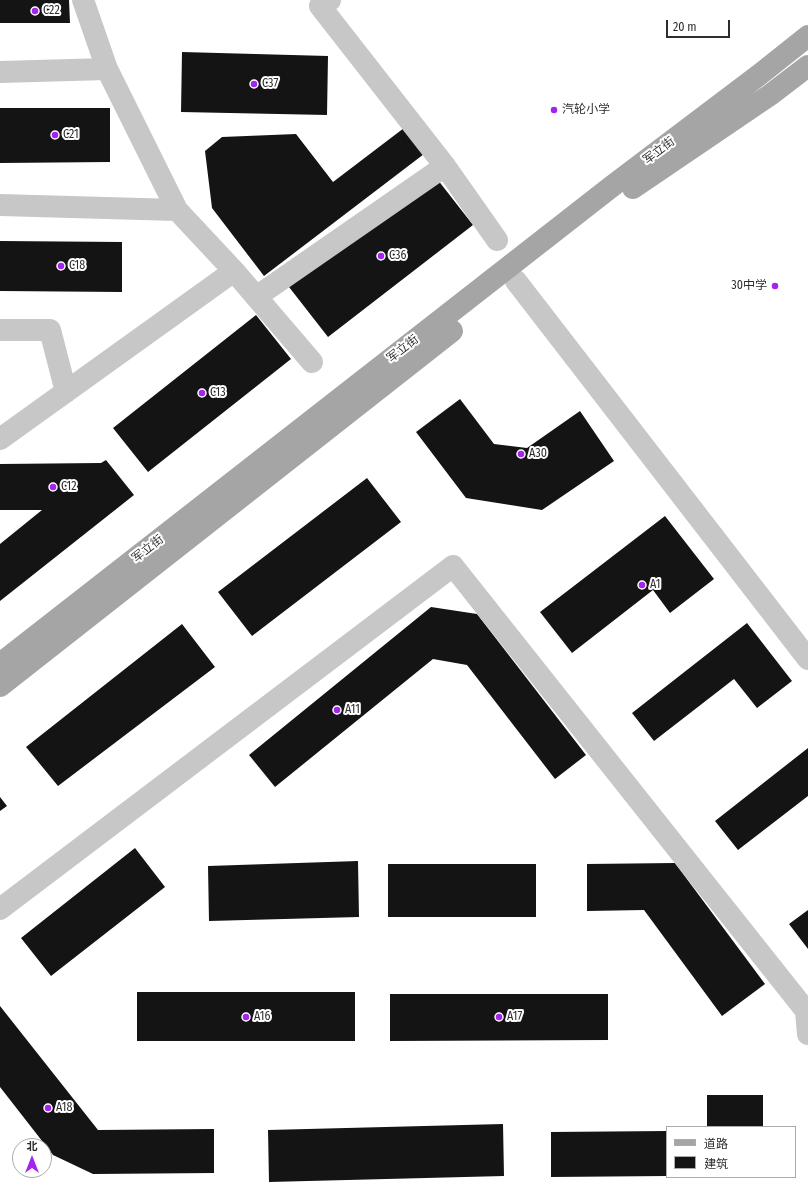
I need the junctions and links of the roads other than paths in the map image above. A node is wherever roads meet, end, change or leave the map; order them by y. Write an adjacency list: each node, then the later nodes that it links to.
1 (83, 0): 5 (street)
2 (330, 0): 7 (street)
3 (808, 36): 19 (main road, 军立街)
4 (808, 66): 12 (main road, 军立街)
5 (107, 69): 6 (street); 9 (street)
6 (0, 72)
7 (445, 166): 10 (street); 13 (street)
8 (0, 205): 9 (street)
9 (177, 210): 11 (street)
10 (497, 240)
11 (234, 271): 13 (street); 16 (street)
12 (516, 281): 18 (street); 20 (main road, 军立街)
13 (256, 297): 15 (street)
14 (0, 330): 16 (street)
15 (312, 362)
16 (66, 392): 17 (street)
17 (0, 439)
18 (808, 659)
19 (0, 664)
20 (0, 686)
21 (0, 909): 22 (street)
22 (808, 1034)

